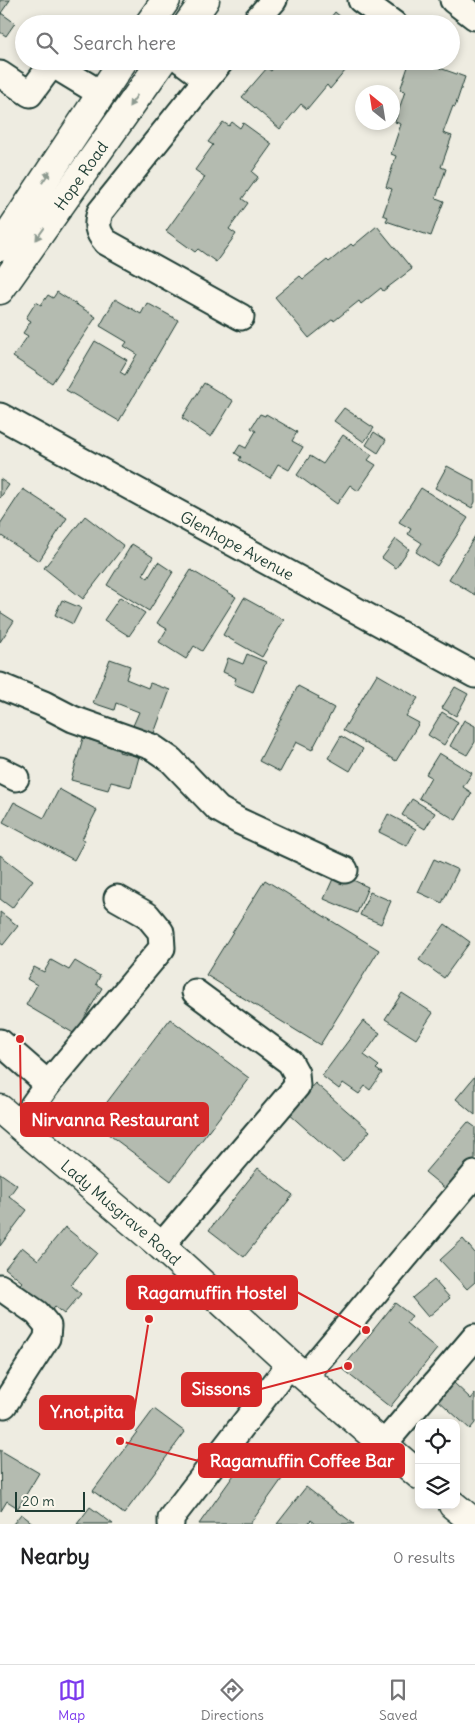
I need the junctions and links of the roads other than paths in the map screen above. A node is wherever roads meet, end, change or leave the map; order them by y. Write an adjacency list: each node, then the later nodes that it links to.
1 (166, 0): 6 (main road)
2 (205, 0): 7 (main road)
3 (274, 0): 8 (street)
4 (361, 0): 9 (street)
5 (454, 0): 10 (street)
6 (155, 15)
7 (194, 15)
8 (261, 15)
9 (382, 15)
10 (475, 17)
11 (48, 70): 16 (street)
12 (62, 70): 17 (street)
13 (117, 70): 17 (main road, Hope Road)
14 (156, 70): 19 (main road, Hope Road, one-way to 19)
15 (213, 70): 20 (street)
16 (0, 74)
17 (100, 93): 18 (main road, Hope Road, one-way to 17)
18 (0, 247)
19 (0, 290)
20 (241, 317)
21 (0, 416): 22 (street, Glenhope Avenue)
22 (475, 675)
23 (0, 686): 24 (street)
24 (345, 870)
25 (117, 898): 28 (street)
26 (196, 992): 31 (street)
27 (0, 1042): 28 (street)
28 (48, 1084): 29 (street)
29 (10, 1117): 31 (main road, Lady Musgrave Road)
30 (475, 1174): 34 (street)
31 (161, 1246): 34 (main road, Lady Musgrave Road)
32 (0, 1287): 35 (street)
33 (475, 1337): 36 (street)
34 (298, 1370): 36 (main road, Lady Musgrave Road); 38 (street)
35 (4, 1405)
36 (383, 1445): 37 (main road, Lady Musgrave Road)
37 (415, 1473)
38 (170, 1524)

